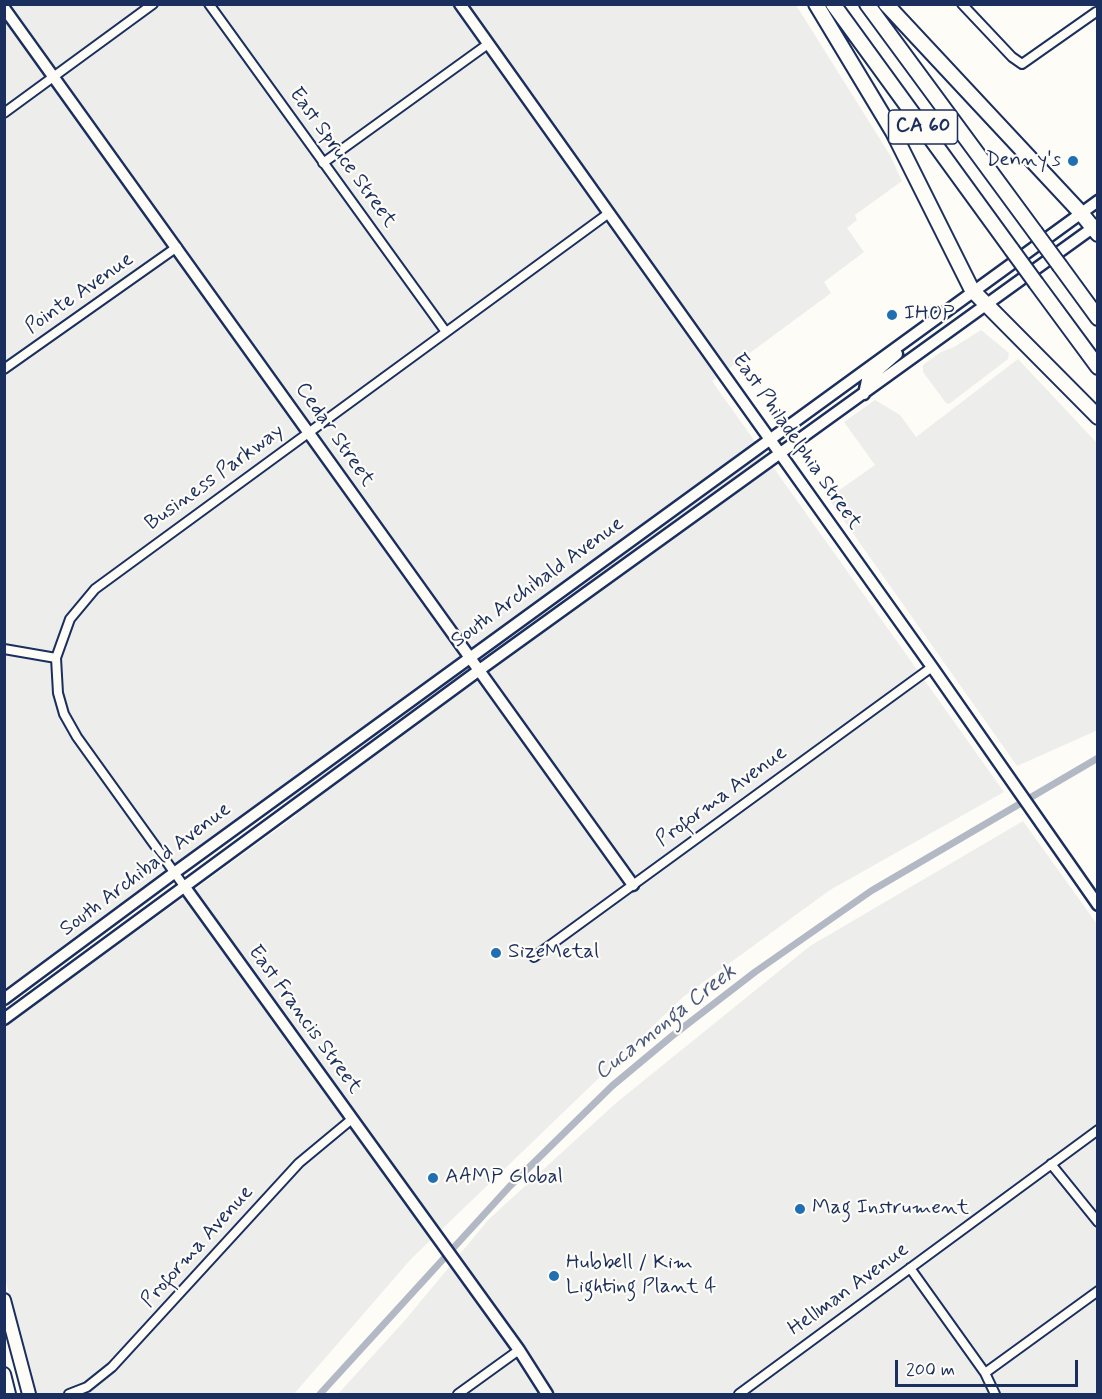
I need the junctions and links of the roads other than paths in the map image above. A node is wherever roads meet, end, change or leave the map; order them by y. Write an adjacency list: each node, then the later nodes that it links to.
1 (153, 4): 12 (street)
2 (209, 4): 14 (street, East Spruce Street)
3 (460, 4): 11 (street, East Philadelphia Street)
4 (816, 4): 20 (highway)
5 (833, 4): 25 (highway, CA 60, bridge)
6 (867, 4): 22 (highway, CA 60, bridge)
7 (886, 4): 17 (highway)
8 (962, 4): 10 (street)
9 (4, 8): 12 (street, Cedar Street)
10 (1095, 10)
11 (488, 44): 14 (street); 16 (street, East Philadelphia Street)
12 (54, 76): 13 (street); 19 (street, Cedar Street)
13 (4, 113)
14 (323, 163): 24 (street, East Spruce Street)
15 (1098, 201): 17 (street, South Archibald Avenue)
16 (609, 213): 24 (street, Business Parkway); 30 (street, East Philadelphia Street)
17 (1081, 213): 18 (highway); 20 (street, South Archibald Avenue)
18 (1096, 229): 21 (street, South Archibald Avenue)
19 (177, 247): 26 (street, Pointe Avenue); 29 (street, Cedar Street)
20 (972, 290): 21 (highway); 23 (street, South Archibald Avenue)
21 (985, 306): 27 (street, South Archibald Avenue); 28 (highway)
22 (1098, 318)
23 (933, 320): 27 (street); 30 (street, South Archibald Avenue)
24 (446, 332): 29 (street, Business Parkway)
25 (1098, 367)
26 (4, 369)
27 (864, 394): 31 (street, South Archibald Avenue)
28 (1098, 417)
29 (308, 432): 33 (street, Business Parkway); 34 (street, Cedar Street)
30 (770, 439): 31 (street, East Philadelphia Street); 34 (street, South Archibald Avenue)
31 (782, 455): 35 (street, East Philadelphia Street); 36 (street, South Archibald Avenue)
32 (4, 649): 33 (street)
33 (56, 658): 37 (street, East Francis Street)
34 (468, 658): 36 (street, Cedar Street); 37 (street, South Archibald Avenue)
35 (932, 667): 38 (street, Proforma Avenue); 40 (street, East Philadelphia Street)
36 (478, 671): 38 (street, Cedar Street); 39 (street, South Archibald Avenue)
37 (174, 873): 39 (street, East Francis Street); 42 (street, South Archibald Avenue)
38 (633, 885): 41 (street, Proforma Avenue)
39 (184, 886): 43 (street, South Archibald Avenue); 44 (street, East Francis Street)
40 (1098, 905)
41 (534, 957)
42 (4, 999)
43 (4, 1019)
44 (352, 1119): 51 (street, East Francis Street); 56 (street, Proforma Avenue)
45 (1098, 1130): 46 (street, Hellman Avenue)
46 (1052, 1164): 47 (street); 48 (street, Hellman Avenue)
47 (1098, 1222)
48 (910, 1268): 52 (street); 59 (street, Hellman Avenue)
49 (1098, 1292): 52 (street)
50 (4, 1300): 55 (main road)
51 (519, 1350): 57 (street); 58 (street, East Francis Street)
52 (985, 1373): 60 (street)
53 (4, 1374): 54 (main road)
54 (9, 1395)
55 (29, 1395)
56 (69, 1395)
57 (458, 1395)
58 (547, 1395)
59 (739, 1395)
60 (995, 1395)

